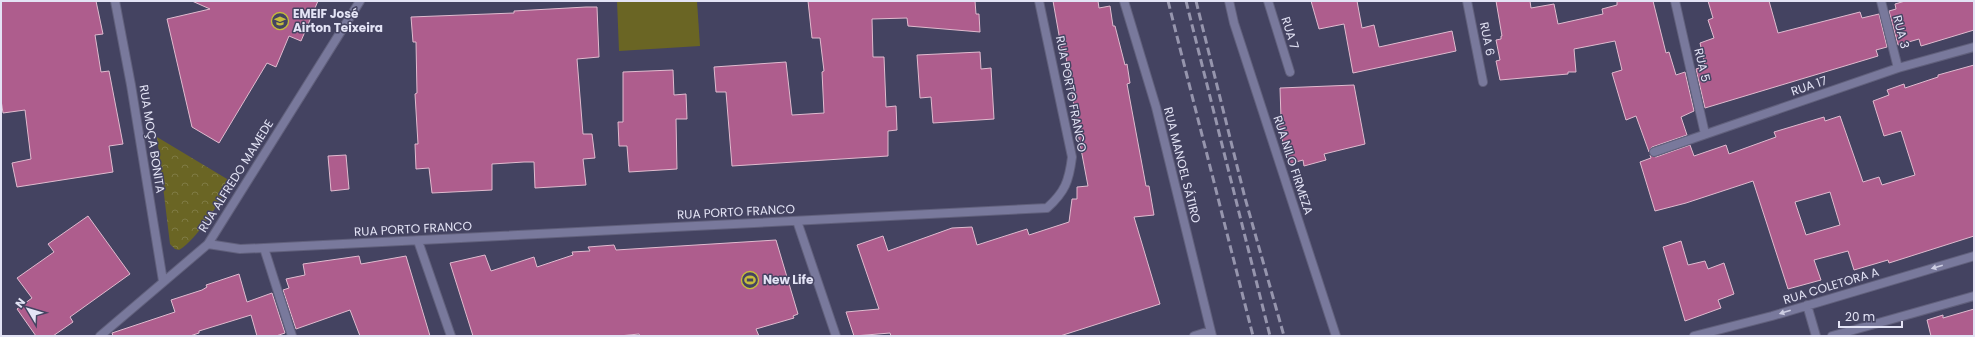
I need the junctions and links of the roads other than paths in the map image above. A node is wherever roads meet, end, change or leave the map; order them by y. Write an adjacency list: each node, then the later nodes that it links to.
1 (115, 1): 21 (street, RUA MOÇA BONITA)
2 (360, 1): 18 (street, RUA ALFREDO MAMEDE)
3 (1039, 1): 16 (street, RUA PORTO FRANCO)
4 (1124, 1): 25 (street, RUA MANOEL SÁTIRO)
5 (1229, 1): 31 (street, RUA NILO FIRMEZA)
6 (1268, 1): 12 (street, RUA 7)
7 (1467, 1): 13 (street, RUA 6)
8 (1675, 1): 14 (street, RUA 5)
9 (1881, 1): 11 (street, RUA 3)
10 (1974, 47): 11 (street, RUA 17)
11 (1898, 68): 14 (street, RUA 17)
12 (1290, 72)
13 (1484, 82)
14 (1705, 134): 15 (street, RUA 17)
15 (1654, 152)
16 (797, 221): 17 (street, RUA PORTO FRANCO); 29 (street)
17 (418, 241): 19 (street, RUA PORTO FRANCO); 28 (street)
18 (208, 244): 19 (street, RUA PORTO FRANCO); 21 (street, RUA ALFREDO MAMEDE)
19 (264, 248): 27 (street)
20 (1974, 256): 23 (street, RUA COLETORA A, one-way to 23)
21 (163, 281): 24 (street, RUA ALFREDO MAMEDE)
22 (1974, 296): 34 (street)
23 (1807, 305): 32 (street, RUA COLETORA A, one-way to 32); 33 (street)
24 (110, 333): 26 (street, RUA ALFREDO MAMEDE)
25 (1211, 334): 30 (street)
26 (100, 336)
27 (292, 336)
28 (451, 336)
29 (836, 336)
30 (1194, 336)
31 (1336, 336)
32 (1694, 336)
33 (1816, 336)
34 (1832, 336)

